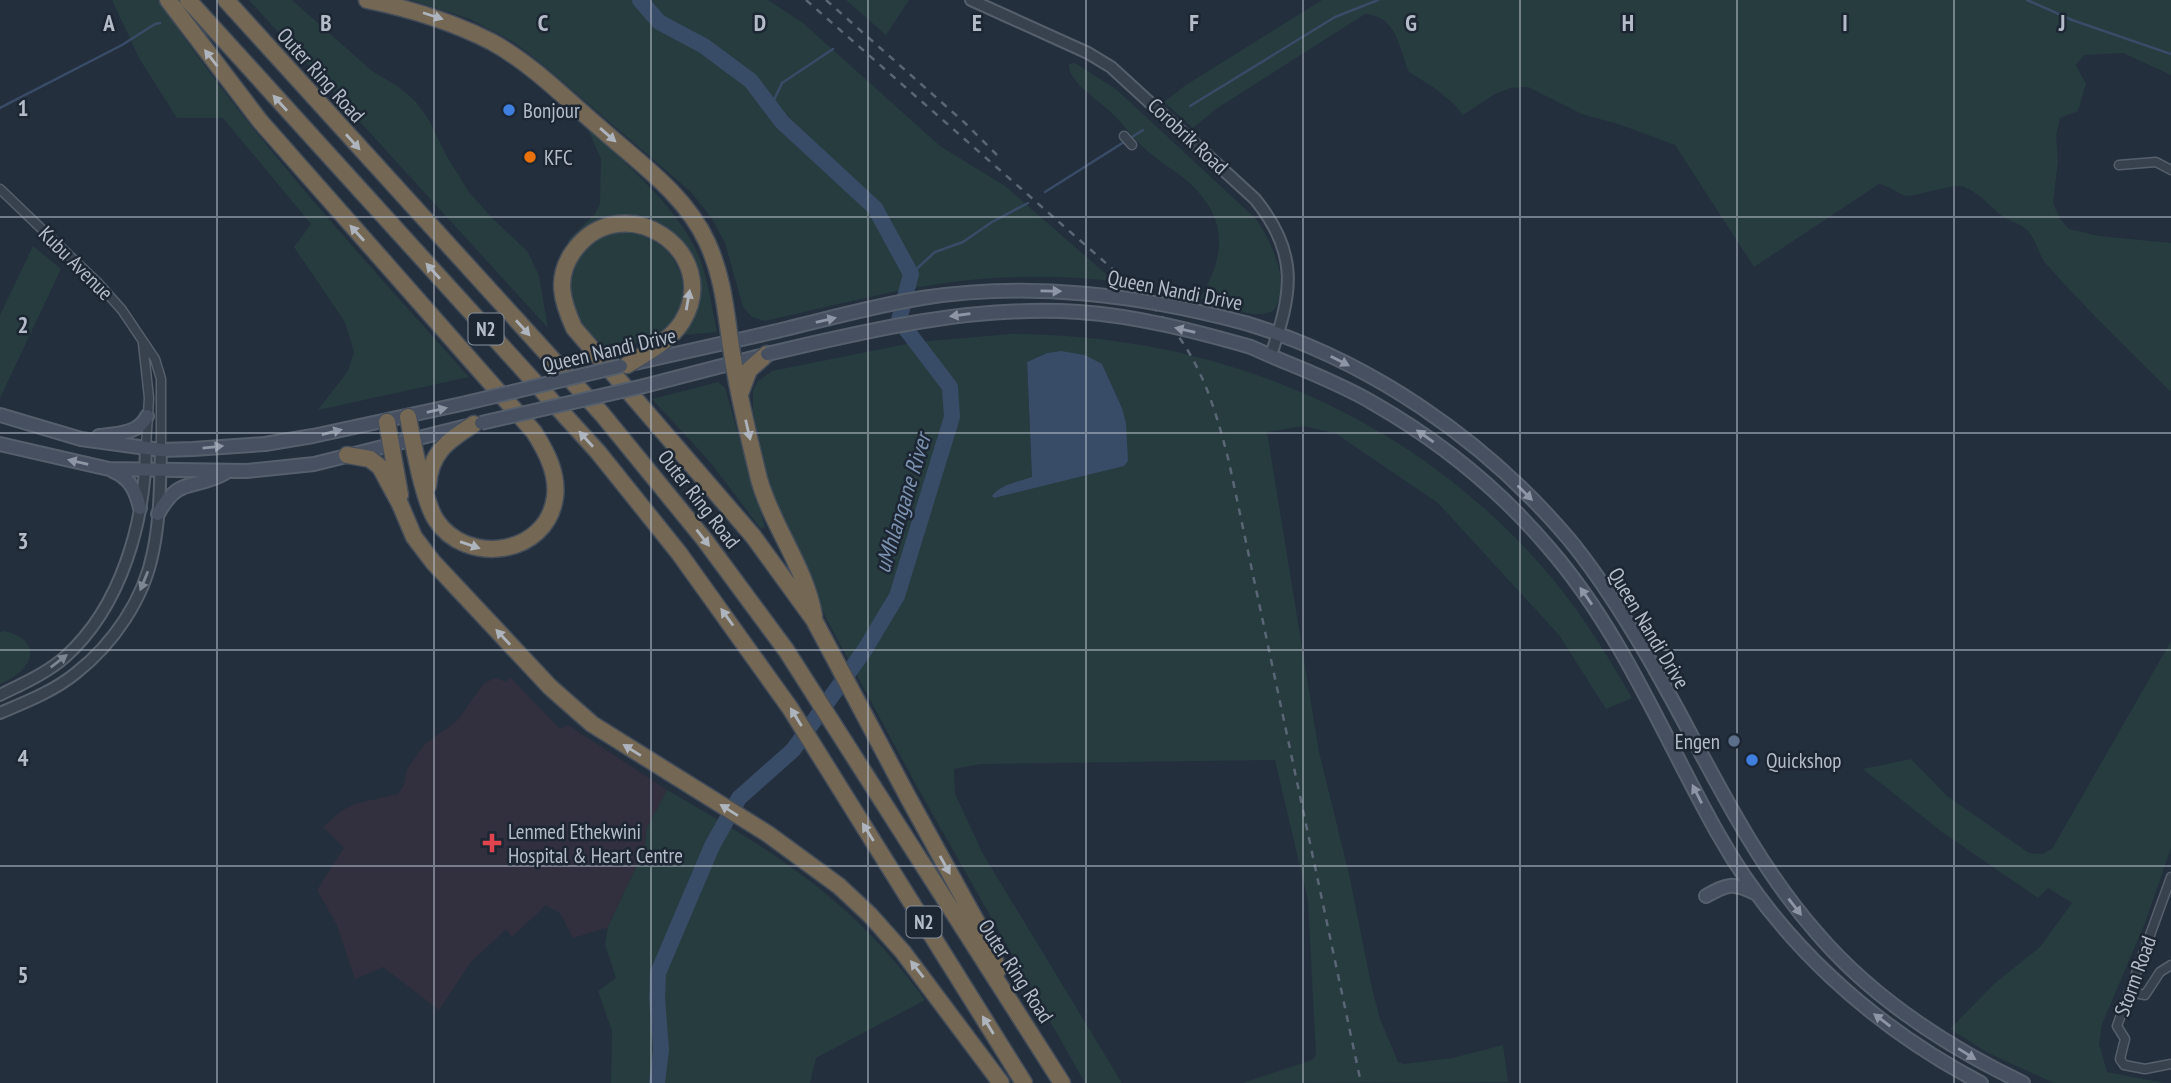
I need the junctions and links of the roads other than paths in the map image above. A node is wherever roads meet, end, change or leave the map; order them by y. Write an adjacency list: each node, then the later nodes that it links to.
1 (167, 0): 35 (highway, one-way to 1)
2 (188, 0): 50 (highway, N2, one-way to 2)
3 (226, 0): 46 (highway, Outer Ring Road / N2, one-way to 46)
4 (367, 0): 12 (highway, one-way to 12)
5 (971, 0): 11 (street, Corobrik Road)
6 (1124, 136): 7 (street)
7 (1132, 145)
8 (2119, 165): 9 (street)
9 (2171, 170)
10 (0, 190): 13 (street, Kubu Avenue)
11 (1278, 333): 12 (main road, Queen Nandi Drive, one-way to 11, bridge); 15 (street, Corobrik Road); 53 (main road, Queen Nandi Drive, one-way to 53)
12 (731, 342): 16 (highway); 17 (main road, Queen Nandi Drive)
13 (143, 343): 20 (street, Kubu Avenue); 29 (street, Kubu Avenue)
14 (767, 354): 15 (main road, Queen Nandi Drive, one-way to 14, bridge); 16 (main road, Queen Nandi Drive); 18 (highway)
15 (1271, 355): 44 (main road, Queen Nandi Drive, one-way to 15)
16 (733, 364): 18 (highway); 23 (main road, Queen Nandi Drive, bridge)
17 (624, 366): 21 (main road, Queen Nandi Drive, one-way to 17, bridge); 39 (highway, one-way to 39)
18 (740, 395): 39 (highway, one-way to 39)
19 (0, 415): 24 (main road, Queen Nandi Drive)
20 (147, 416): 24 (main road); 28 (street, Kubu Avenue)
21 (408, 417): 22 (main road, Queen Nandi Drive); 25 (highway)
22 (387, 422): 27 (highway); 29 (main road, Queen Nandi Drive, one-way to 22)
23 (477, 424): 25 (main road, Queen Nandi Drive); 35 (highway)
24 (81, 439): 28 (main road, Queen Nandi Drive)
25 (413, 440): 27 (main road, Queen Nandi Drive); 35 (highway)
26 (0, 444): 31 (main road, Queen Nandi Drive, one-way to 26)
27 (391, 446): 30 (main road, Queen Nandi Drive); 36 (highway)
28 (146, 447): 29 (main road, Queen Nandi Drive); 32 (street)
29 (161, 450): 33 (street)
30 (347, 455): 34 (main road, Queen Nandi Drive); 36 (highway)
31 (109, 469): 32 (main road, Queen Nandi Drive); 37 (main road)
32 (146, 469): 33 (main road, Queen Nandi Drive); 37 (street)
33 (160, 470): 34 (main road, Queen Nandi Drive); 38 (street)
34 (228, 472): 38 (main road)
35 (427, 497)
36 (400, 504): 49 (highway, one-way to 36)
37 (140, 508): 40 (street, one-way to 37)
38 (158, 514): 41 (street, one-way to 41)
39 (817, 625): 46 (highway, one-way to 46)
40 (0, 695)
41 (0, 713)
42 (2171, 877): 47 (street, Storm Road)
43 (1706, 895): 44 (main road)
44 (1759, 895): 52 (main road, Queen Nandi Drive, one-way to 44)
45 (2171, 965): 47 (street)
46 (1002, 986): 51 (highway, Outer Ring Road / N2)
47 (2129, 992): 48 (street, Storm Road)
48 (2171, 1064)
49 (1001, 1083)
50 (1024, 1083)
51 (1062, 1083)
52 (1981, 1083)
53 (2023, 1083)

